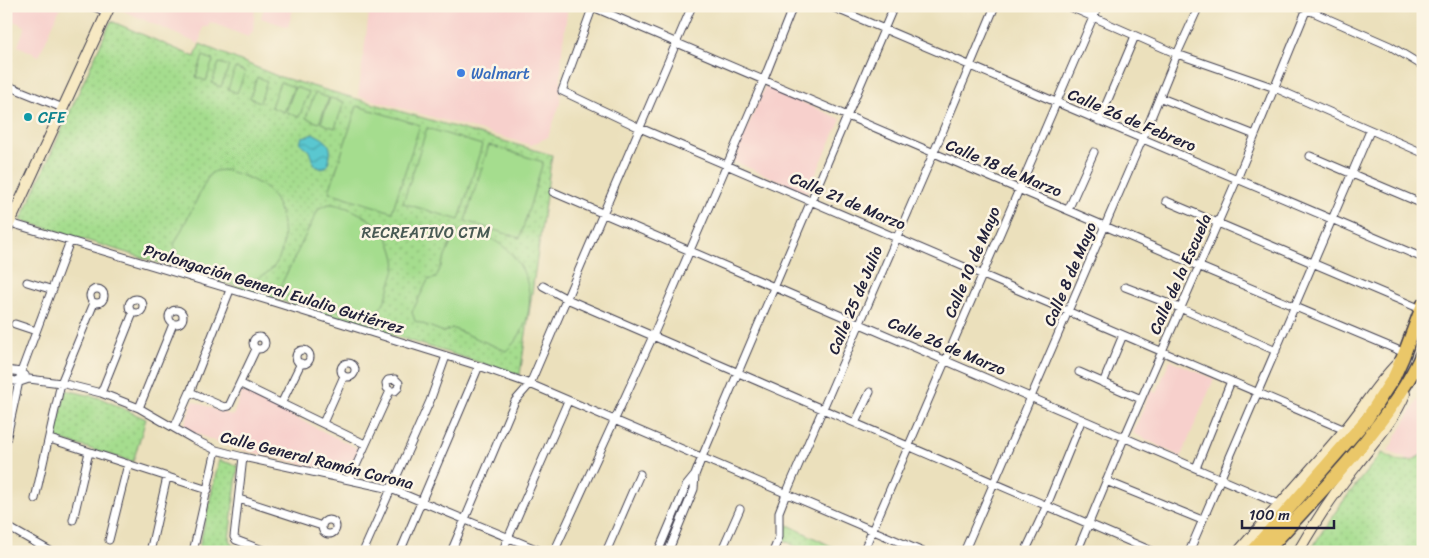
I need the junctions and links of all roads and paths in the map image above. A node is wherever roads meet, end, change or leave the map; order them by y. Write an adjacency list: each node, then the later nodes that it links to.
1 (92, 6): 12 (street)
2 (692, 6): 16 (street)
3 (793, 6): 20 (street)
4 (830, 6): 14 (street, Calle 26 de Febrero)
5 (894, 6): 14 (street)
6 (995, 6): 19 (street, Calle 25 de Julio)
7 (1068, 6): 13 (street)
8 (1098, 6): 13 (street, Calle 10 de Mayo)
9 (1198, 6): 17 (street, Calle 8 de Mayo)
10 (593, 7): 16 (street, Calle 18 de Marzo); 28 (street, Calle 21 de Marzo)
11 (1304, 7): 18 (street); 22 (street, Calle de la Escuela)
12 (108, 9): 25 (street)
13 (1093, 17): 15 (street); 24 (street, Calle 10 de Mayo)
14 (884, 29): 19 (street, Calle 26 de Febrero); 26 (street)
15 (1135, 36): 17 (street); 27 (street)
16 (676, 42): 20 (street, Calle 18 de Marzo); 28 (street)
17 (1177, 54): 22 (street); 23 (street, Calle 8 de Mayo)
18 (1423, 66)
19 (970, 67): 24 (street, Calle 26 de Febrero); 32 (street, Calle 25 de Julio)
20 (764, 79): 26 (street, Calle 18 de Marzo); 36 (street)
21 (6, 85): 25 (street)
22 (1275, 88): 29 (street); 30 (street, Calle de la Escuela)
23 (1160, 98): 30 (street); 31 (street, Calle 8 de Mayo)
24 (1056, 103): 27 (street, Calle 26 de Febrero); 39 (street, Calle 10 de Mayo)
25 (63, 108): 48 (street)
26 (847, 115): 32 (street, Calle 18 de Marzo); 41 (street)
27 (1099, 121): 31 (street, Calle 26 de Febrero)
28 (640, 128): 36 (street, Calle 21 de Marzo); 45 (street)
29 (1370, 131): 34 (street); 37 (street)
30 (1255, 135): 38 (street, Calle de la Escuela)
31 (1142, 140): 38 (street, Calle 26 de Febrero); 49 (street, Calle 8 de Mayo)
32 (934, 152): 39 (street, Calle 18 de Marzo); 50 (street, Calle 25 de Julio)
33 (1094, 152): 44 (street)
34 (1423, 153)
35 (1310, 156): 37 (street)
36 (727, 164): 41 (street, Calle 21 de Marzo); 52 (street)
37 (1352, 174): 43 (street); 46 (street)
38 (1236, 179): 46 (street, Calle 26 de Febrero); 47 (street, Calle de la Escuela)
39 (1019, 189): 44 (street, Calle 18 de Marzo); 56 (street, Calle 10 de Mayo)
40 (554, 192): 45 (street, Calle 26 de Marzo)
41 (810, 200): 50 (street, Calle 21 de Marzo); 59 (street)
42 (1166, 201): 47 (street)
43 (1423, 204)
44 (1068, 210): 49 (street, Calle 18 de Marzo)
45 (604, 213): 52 (street, Calle 26 de Marzo); 63 (street)
46 (1332, 218): 53 (street, Calle 26 de Febrero); 54 (street)
47 (1217, 223): 54 (street); 55 (street, Calle de la Escuela)
48 (7, 226): 51 (street, Prolongación General Eulalio Gutiérrez)
49 (1105, 227): 55 (street, Calle 18 de Marzo); 68 (street, Calle 8 de Mayo)
50 (897, 238): 56 (street, Calle 21 de Marzo); 70 (street, Calle 25 de Julio)
51 (70, 241): 61 (street); 62 (street, Prolongación General Eulalio Gutiérrez)
52 (689, 250): 59 (street, Calle 26 de Marzo); 75 (street)
53 (1423, 258)
54 (1313, 263): 65 (street); 66 (street)
55 (1198, 266): 65 (street, Calle 18 de Marzo); 67 (street, Calle de la Escuela)
56 (982, 274): 68 (street, Calle 21 de Marzo); 82 (street, Calle 10 de Mayo)
57 (27, 282): 61 (street)
58 (543, 286): 63 (street)
59 (774, 287): 70 (street, Calle 26 de Marzo); 87 (street)
60 (1125, 287): 67 (street)
61 (53, 290): 73 (street)
62 (230, 290): 81 (street, Prolongación General Eulalio Gutiérrez); 100 (street)
63 (567, 299): 75 (street); 98 (street)
64 (94, 303): 96 (street)
65 (1294, 306): 78 (street); 80 (street, Calle 18 de Marzo)
66 (1422, 306): 80 (highway)
67 (1180, 308): 77 (street, Calle de la Escuela); 78 (street)
68 (1069, 311): 74 (street, Calle 21 de Marzo); 104 (street, Calle 8 de Mayo)
69 (134, 313): 103 (street)
70 (860, 323): 82 (street, Calle 26 de Marzo); 109 (street, Calle 25 de Julio)
71 (15, 324): 73 (street)
72 (173, 324): 108 (street)
73 (36, 331): 86 (street)
74 (1124, 334): 77 (street, Calle 21 de Marzo); 95 (street)
75 (653, 336): 87 (street); 111 (street)
76 (256, 349): 97 (street)
77 (1162, 350): 93 (street, Calle 21 de Marzo); 105 (street, Calle de la Escuela)
78 (1276, 351): 102 (street)
79 (1423, 351): 90 (highway)
80 (1404, 355): 115 (street); 180 (highway)
81 (446, 356): 84 (street, Prolongación General Eulalio Gutiérrez); 134 (street)
82 (945, 361): 104 (street, Calle 26 de Marzo); 120 (street, Calle 10 de Mayo)
83 (301, 363): 107 (street)
84 (479, 366): 98 (street, Prolongación General Eulalio Gutiérrez); 139 (street)
85 (6, 370): 86 (street)
86 (21, 372): 92 (street); 94 (street)
87 (738, 372): 109 (street); 124 (street)
88 (1079, 372): 95 (street)
89 (344, 376): 112 (street)
90 (1410, 378): 181 (highway); 182 (street)
91 (6, 379): 94 (street)
92 (29, 379): 94 (street, Calle General Ramón Corona); 96 (street, Calle General Ramón Corona)
93 (1230, 381): 102 (street, Calle 21 de Marzo); 126 (street)
94 (20, 382): 118 (street)
95 (1103, 383): 105 (street)
96 (61, 384): 103 (street, Calle General Ramón Corona); 117 (street)
97 (240, 384): 100 (street); 107 (street)
98 (530, 384): 106 (street, Prolongación General Eulalio Gutiérrez); 144 (street)
99 (390, 391): 119 (street)
100 (190, 392): 114 (street)
101 (870, 392): 113 (street)
102 (1258, 392): 115 (street, Calle 21 de Marzo); 130 (street)
103 (101, 393): 108 (street, Calle General Ramón Corona)
104 (1031, 397): 110 (street, Calle 26 de Marzo); 133 (street, Calle 8 de Mayo)
105 (1141, 399): 116 (street, Calle de la Escuela)
106 (568, 401): 111 (street, Prolongación General Eulalio Gutiérrez); 151 (street)
107 (282, 402): 112 (street)
108 (139, 408): 114 (street, Calle General Ramón Corona)
109 (823, 408): 113 (street); 136 (street, Calle 25 de Julio)
110 (1082, 418): 116 (street, Calle 26 de Marzo); 141 (street)
111 (615, 420): 124 (street, Prolongación General Eulalio Gutiérrez); 165 (street)
112 (323, 423): 119 (street)
113 (855, 423): 120 (street)
114 (174, 428): 121 (street, Calle General Ramón Corona)
115 (1345, 430): 140 (street)
116 (1125, 436): 126 (street, Calle 26 de Marzo); 132 (street, Calle de la Escuela)
117 (50, 439): 122 (street); 137 (street)
118 (6, 441)
119 (365, 444): 131 (street)
120 (909, 445): 133 (street); 149 (street, Calle 10 de Mayo)
121 (216, 450): 123 (street, Calle General Ramón Corona); 135 (street)
122 (89, 452): 125 (street); 143 (street)
123 (243, 457): 131 (street, Calle General Ramón Corona); 138 (street)
124 (702, 457): 128 (street); 136 (street, Prolongación General Eulalio Gutiérrez)
125 (128, 464): 129 (street); 152 (street)
126 (1196, 468): 130 (street, Calle 26 de Marzo)
127 (640, 474): 166 (street)
128 (695, 475): 167 (street); 168 (street)
129 (167, 477): 135 (street); 157 (street)
130 (1220, 478): 140 (street, Calle 26 de Marzo); 145 (street)
131 (350, 479): 134 (street, Calle General Ramón Corona)
132 (1106, 481): 145 (street); 146 (street, Calle de la Escuela)
133 (995, 483): 141 (street); 173 (street, Calle 8 de Mayo)
134 (391, 489): 139 (street, Calle General Ramón Corona); 160 (street)
135 (208, 490): 158 (street)
136 (786, 494): 149 (street, Prolongación General Eulalio Gutiérrez); 170 (street, Calle 25 de Julio)
137 (35, 499)
138 (239, 499): 148 (street); 154 (street)
139 (422, 500): 144 (street, Calle General Ramón Corona); 161 (street)
140 (1279, 504): 150 (street)
141 (1047, 505): 146 (street); 174 (street)
142 (740, 508): 169 (street)
143 (73, 520)
144 (465, 520): 151 (street, Calle General Ramón Corona); 162 (street)
145 (1202, 520): 177 (street)
146 (1088, 523): 155 (street); 175 (street, Calle de la Escuela)
147 (6, 526): 153 (street)
148 (322, 526)
149 (872, 529): 171 (street, Calle 10 de Mayo); 172 (street, Prolongación General Eulalio Gutiérrez)
150 (1258, 529): 178 (street); 179 (street)
151 (508, 538): 163 (street); 164 (street, Calle General Ramón Corona)
152 (109, 540)
153 (42, 549): 156 (street)
154 (250, 549): 159 (street)
155 (1140, 549): 176 (street)
156 (52, 552)
157 (150, 552)
158 (193, 552)
159 (268, 552)
160 (363, 552)
161 (400, 552)
162 (451, 552)
163 (502, 552)
164 (543, 552)
165 (554, 552)
166 (606, 552)
167 (658, 552)
168 (668, 552)
169 (721, 552)
170 (773, 552)
171 (863, 552)
172 (923, 552)
173 (964, 552)
174 (1025, 552)
175 (1076, 552)
176 (1154, 552)
177 (1189, 552)
178 (1238, 552)
179 (1247, 552)
180 (1251, 552)
181 (1266, 552)
182 (1298, 552)

